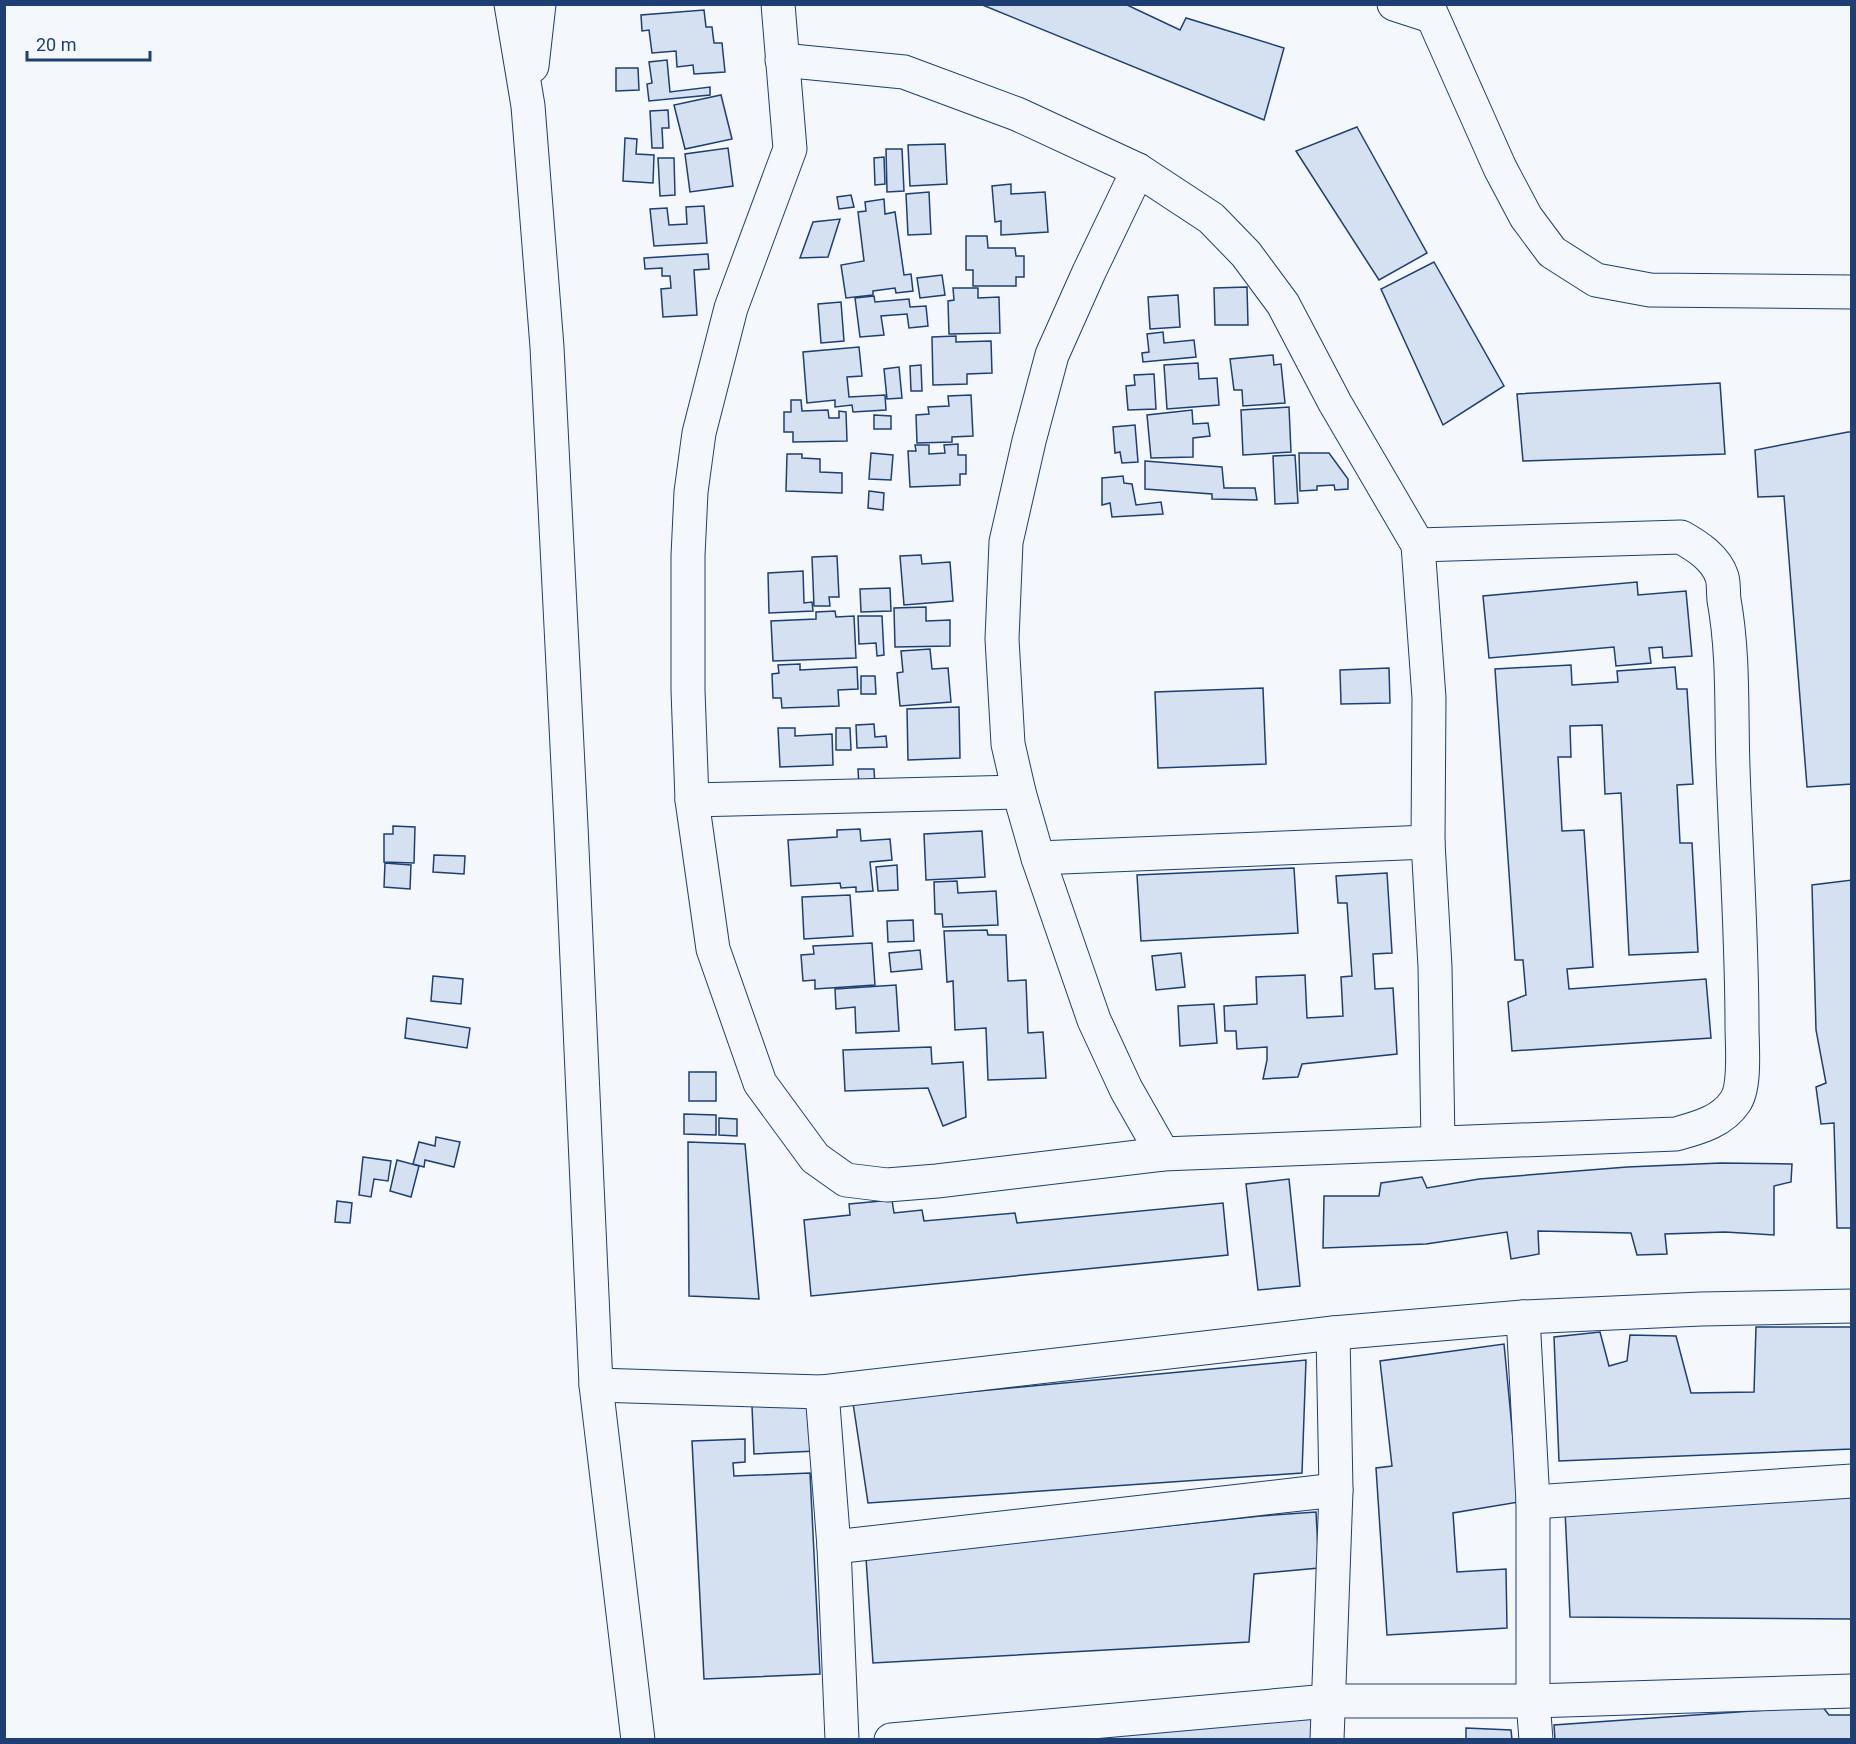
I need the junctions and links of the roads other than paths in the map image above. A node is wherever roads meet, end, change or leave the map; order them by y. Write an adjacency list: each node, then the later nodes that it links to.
1 (511, 4): 7 (street)
2 (539, 4): 7 (street)
3 (778, 4): 6 (street)
4 (1394, 4): 5 (street)
5 (1429, 10): 9 (street)
6 (782, 60): 8 (street); 12 (street)
7 (528, 106): 20 (street)
8 (1138, 170): 10 (street); 11 (street)
9 (1851, 292)
10 (1418, 545): 13 (street); 15 (street)
11 (1019, 792): 12 (street); 14 (street)
12 (692, 800): 16 (street)
13 (1428, 842): 14 (street); 15 (street)
14 (1038, 858): 16 (street)
15 (1438, 1142): 16 (street)
16 (1163, 1154)
17 (1851, 1306): 18 (street)
18 (1523, 1317): 19 (street); 24 (street)
19 (1333, 1333): 21 (street); 23 (street)
20 (596, 1385): 21 (street); 29 (street)
21 (822, 1392): 25 (street)
22 (1851, 1481): 24 (street)
23 (1335, 1490): 25 (street); 27 (street)
24 (1533, 1502): 28 (street)
25 (834, 1547): 30 (street)
26 (1851, 1691): 28 (street)
27 (1328, 1701): 28 (street); 31 (street); 32 (street)
28 (1533, 1701): 33 (street)
29 (638, 1740)
30 (842, 1740)
31 (891, 1740)
32 (1327, 1740)
33 (1536, 1740)

